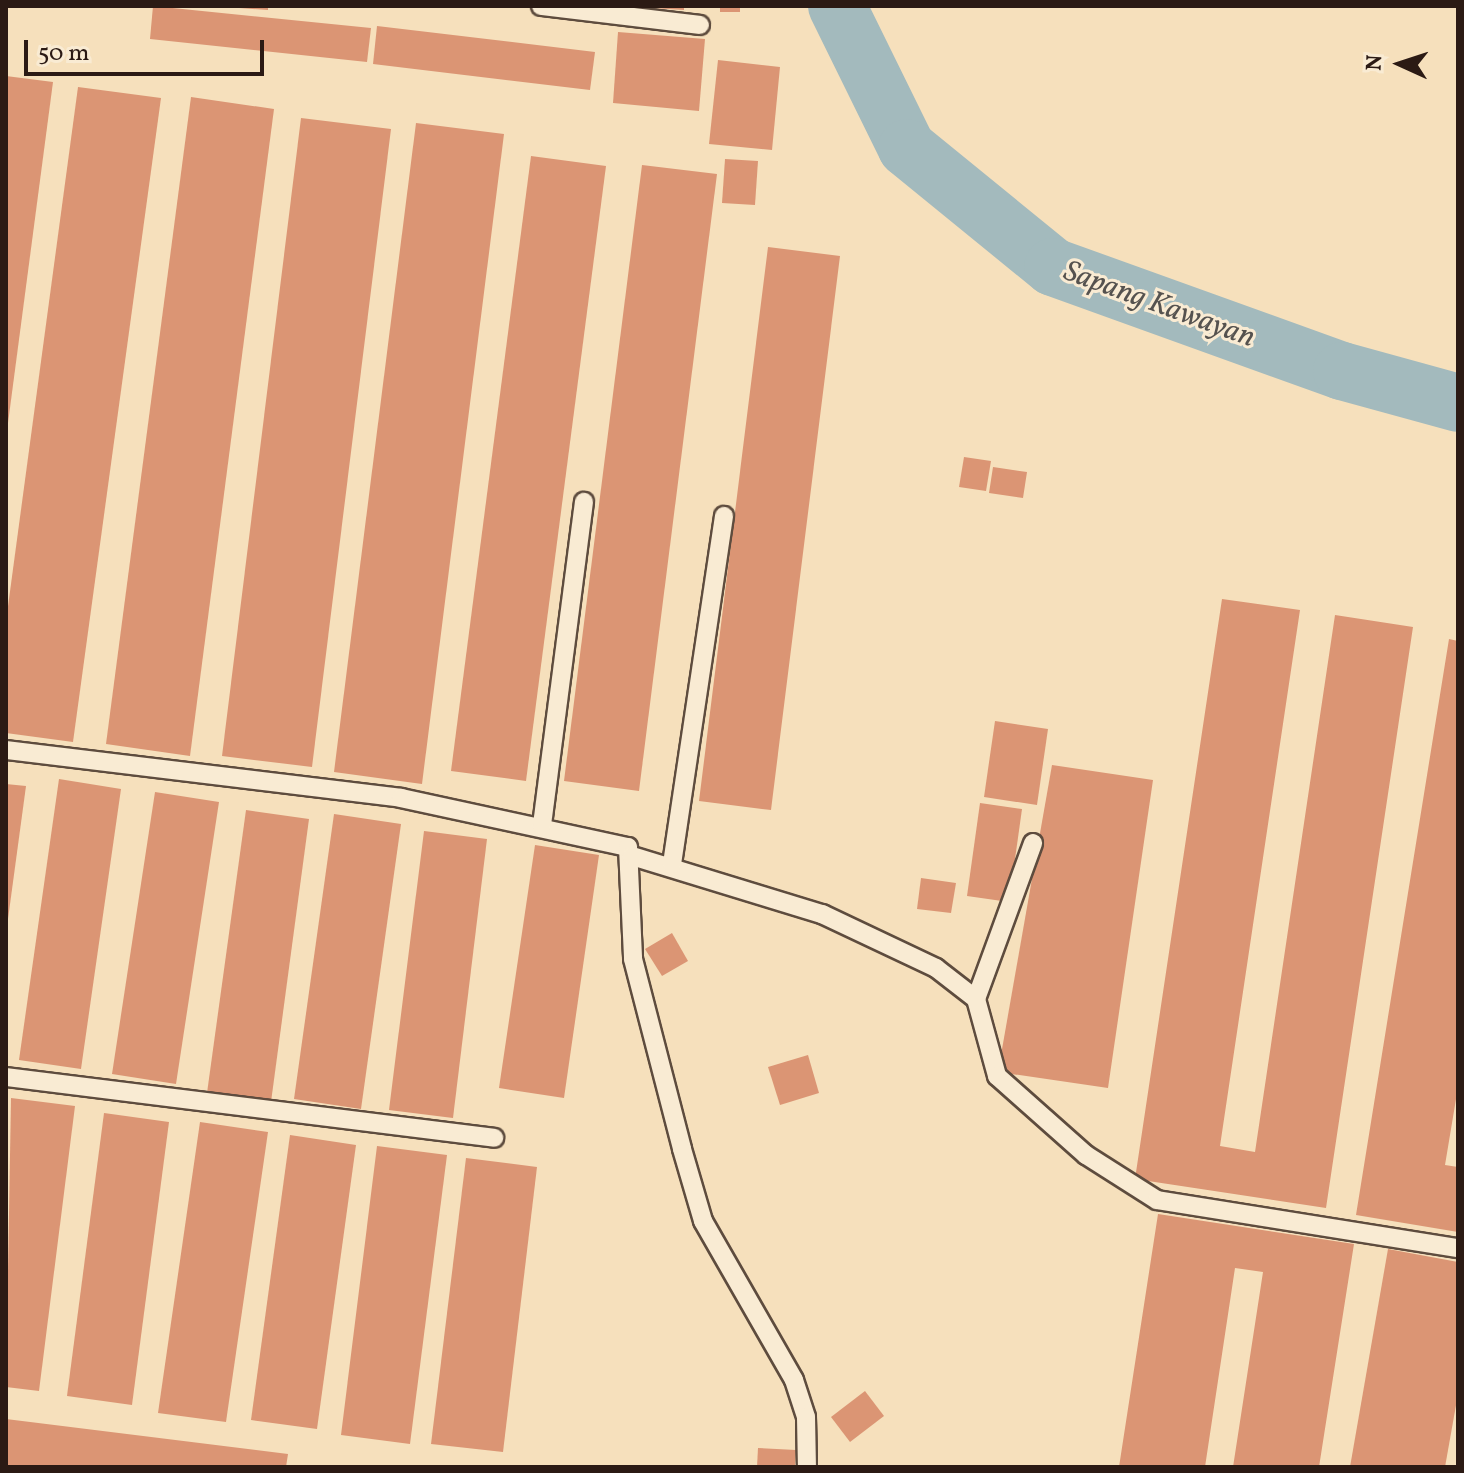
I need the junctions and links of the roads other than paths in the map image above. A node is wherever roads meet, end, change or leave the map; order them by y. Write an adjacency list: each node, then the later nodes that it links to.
1 (541, 6): 2 (lane)
2 (700, 25)
3 (584, 502): 6 (lane)
4 (724, 516): 9 (lane)
5 (6, 750): 6 (lane)
6 (542, 825): 8 (lane)
7 (1033, 843): 10 (lane)
8 (632, 856): 9 (lane); 14 (lane)
9 (672, 864): 10 (lane)
10 (976, 999): 13 (lane)
11 (6, 1077): 12 (lane)
12 (494, 1138)
13 (1458, 1248)
14 (807, 1467)

